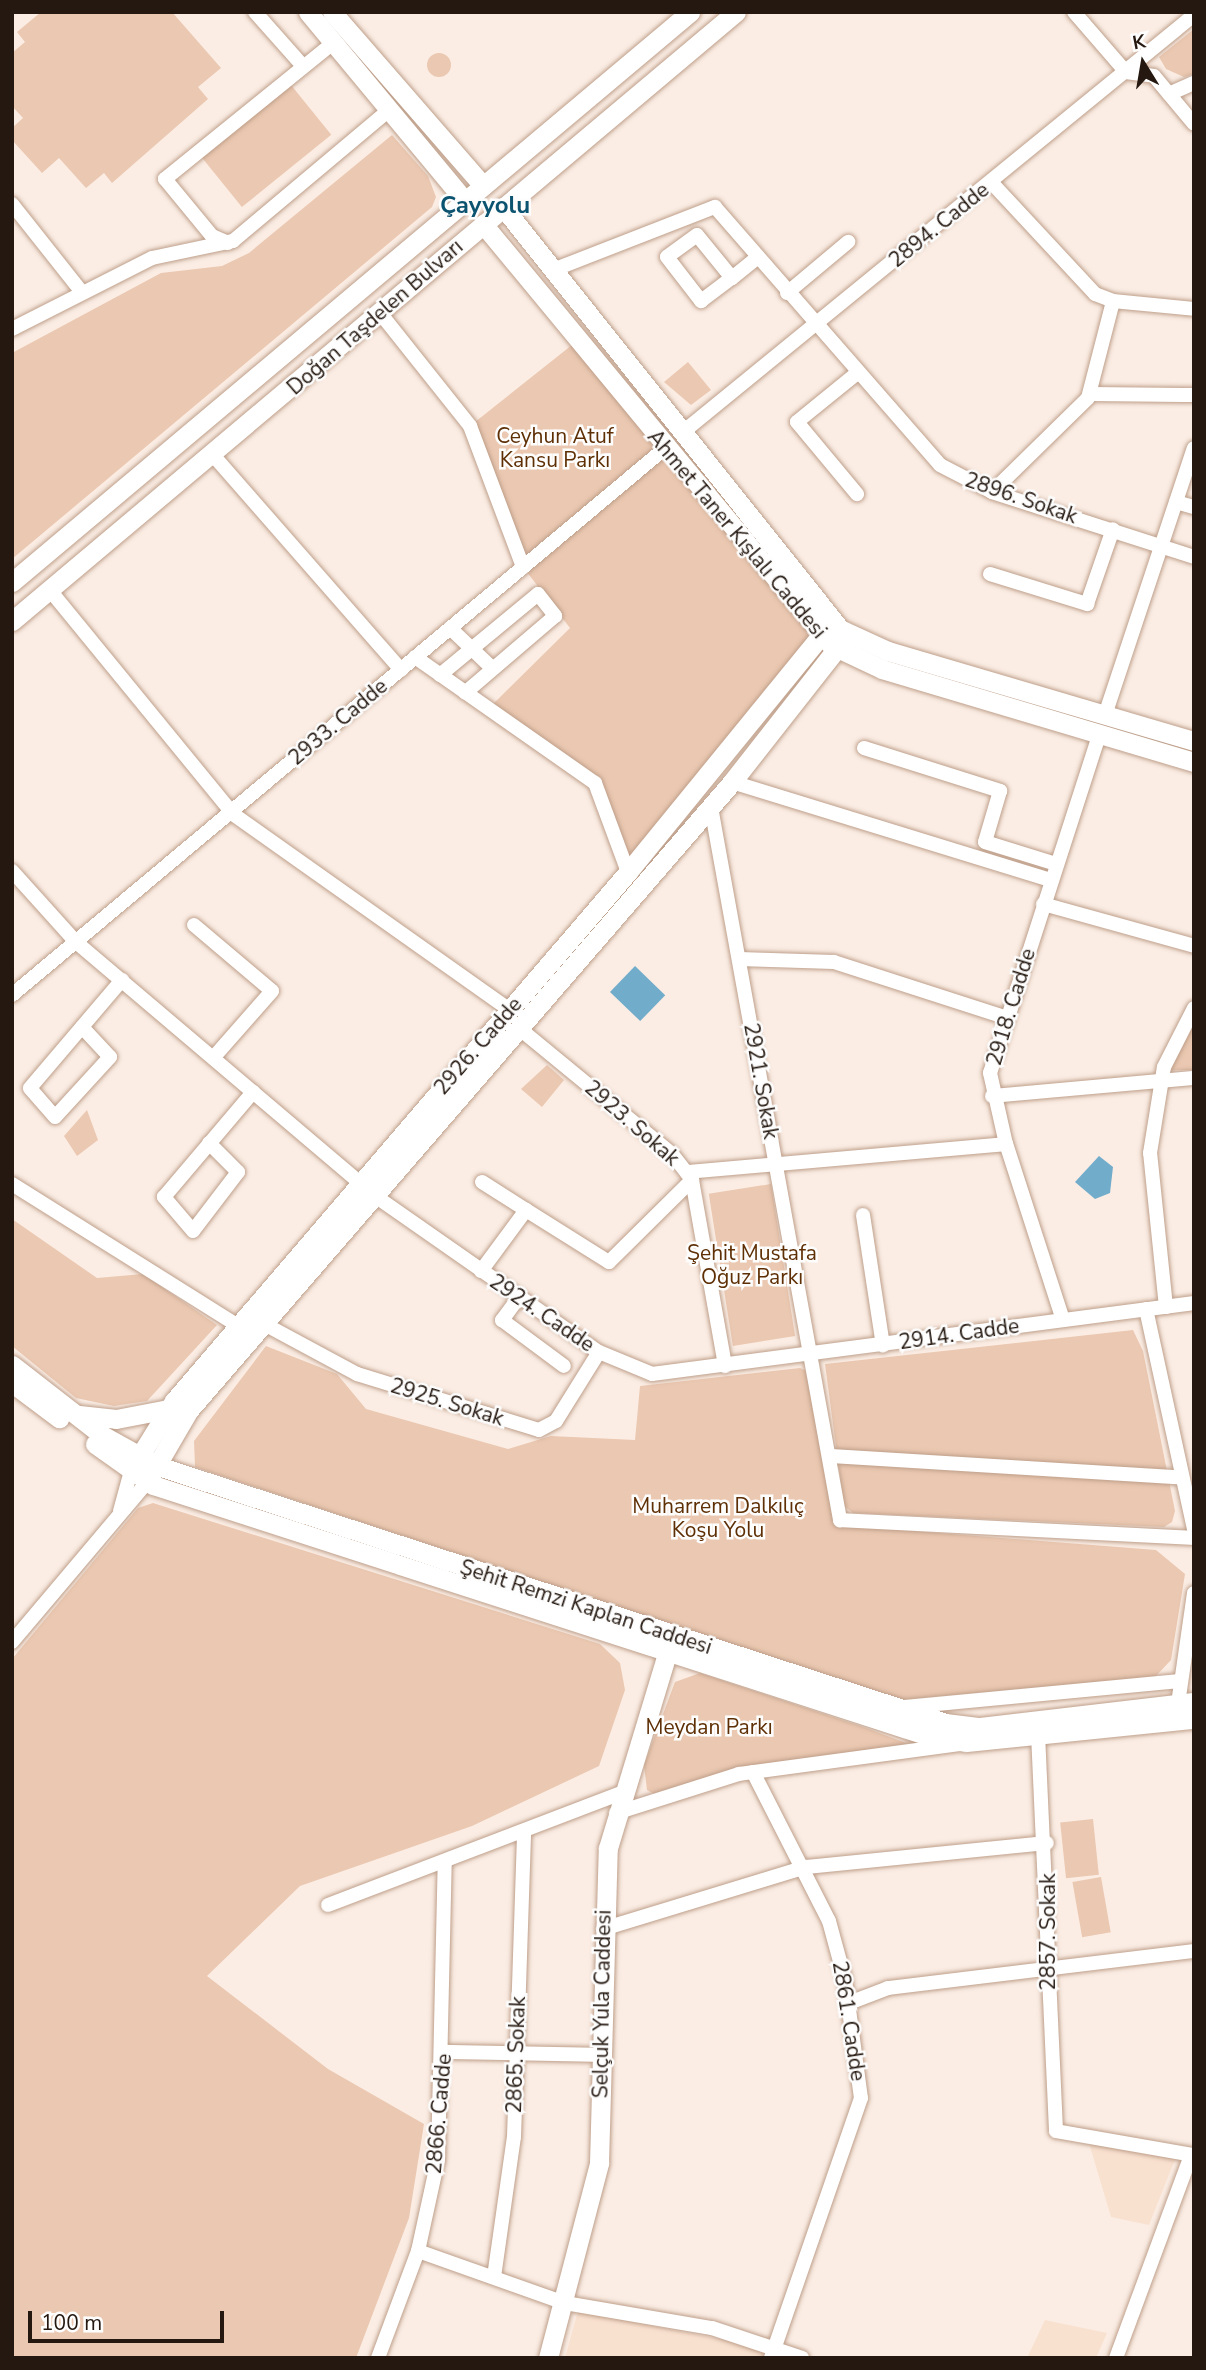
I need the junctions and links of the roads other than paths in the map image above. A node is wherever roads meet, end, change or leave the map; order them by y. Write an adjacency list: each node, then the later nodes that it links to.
1 (255, 12): 9 (street)
2 (308, 12): 8 (street)
3 (332, 12): 8 (street)
4 (690, 12): 17 (street, Doğan Taşdelen Bulvarı)
5 (736, 12): 20 (street, Doğan Taşdelen Bulvarı)
6 (1074, 12): 10 (street)
7 (1194, 15): 10 (street, 2894. Cadde)
8 (340, 37): 9 (street); 13 (street); 14 (street)
9 (303, 66): 23 (street)
10 (1126, 72): 12 (street); 16 (street, 2894. Cadde)
11 (1194, 83): 12 (street)
12 (1169, 94): 15 (street)
13 (407, 95): 14 (street); 17 (street)
14 (387, 111): 18 (street); 23 (street)
15 (1194, 124)
16 (992, 182): 29 (street); 32 (street, 2894. Cadde)
17 (483, 186): 18 (street, Doğan Taşdelen Bulvarı)
18 (465, 201): 50 (street, Doğan Taşdelen Bulvarı)
19 (12, 204): 27 (street)
20 (503, 207): 21 (street, Doğan Taşdelen Bulvarı); 25 (street, Ahmet Taner Kışlalı Caddesi)
21 (482, 224): 31 (street, Doğan Taşdelen Bulvarı); 39 (street, Ahmet Taner Kışlalı Caddesi)
22 (848, 242): 28 (street)
23 (230, 243): 27 (street)
24 (758, 257): 25 (street, 2896. Sokak); 26 (street); 28 (street, 2896. Sokak)
25 (553, 270): 37 (street, Ahmet Taner Kışlalı Caddesi)
26 (732, 278): 26 (street)
27 (81, 291): 33 (street)
28 (788, 293): 32 (street, 2896. Sokak)
29 (1113, 301): 30 (street); 35 (street)
30 (1194, 309)
31 (380, 314): 40 (street, Doğan Taşdelen Bulvarı); 48 (street)
32 (816, 326): 34 (street, 2896. Sokak); 37 (street, 2894. Cadde)
33 (12, 329)
34 (856, 373): 41 (street, 2896. Sokak); 42 (street)
35 (1091, 394): 36 (street); 41 (street)
36 (1194, 396)
37 (683, 432): 39 (street); 54 (street, Ahmet Taner Kışlalı Caddesi)
38 (1194, 447): 43 (street)
39 (664, 449): 48 (street, 2933. Cadde); 54 (street, Ahmet Taner Kışlalı Caddesi)
40 (212, 454): 51 (street, Doğan Taşdelen Bulvarı); 58 (street)
41 (992, 492): 45 (street, 2896. Sokak)
42 (857, 494)
43 (1176, 502): 44 (street); 46 (street)
44 (1194, 507)
45 (1113, 529): 46 (street, 2896. Sokak); 49 (street)
46 (1161, 544): 47 (street, 2896. Sokak); 61 (street)
47 (1194, 558)
48 (523, 567): 53 (street, 2933. Cadde)
49 (990, 574)
50 (12, 582)
51 (49, 589): 52 (street, Doğan Taşdelen Bulvarı); 68 (street)
52 (12, 621)
53 (450, 628): 55 (street); 56 (street, 2933. Cadde)
54 (835, 636): 61 (street, Ahmet Taner Kışlalı Caddesi); 62 (street, Ahmet Taner Kışlalı Caddesi); 66 (street, 2926. Cadde); 71 (street, 2926. Cadde)
55 (472, 649): 57 (street); 57 (street); 59 (street)
56 (415, 657): 58 (street, 2933. Cadde); 59 (street)
57 (493, 669): 60 (street)
58 (401, 670): 68 (street, 2933. Cadde)
59 (440, 675): 60 (street)
60 (465, 693): 71 (street)
61 (1105, 715): 62 (street); 63 (street, Ahmet Taner Kışlalı Caddesi)
62 (1099, 735): 65 (street, Ahmet Taner Kışlalı Caddesi); 69 (street, 2918. Cadde)
63 (1194, 741)
64 (864, 748): 69 (street)
65 (1194, 762)
66 (732, 782): 67 (street, 2926. Cadde); 72 (street)
67 (711, 807): 77 (street, 2921. Sokak); 84 (street, 2926. Cadde)
68 (231, 812): 75 (street, 2933. Cadde); 81 (street)
69 (1056, 864): 72 (street, 2918. Cadde)
70 (12, 871): 75 (street)
71 (628, 872): 81 (street, 2926. Cadde)
72 (1051, 880): 73 (street, 2918. Cadde)
73 (1043, 904): 76 (street); 82 (street, 2918. Cadde)
74 (194, 925): 85 (street)
75 (76, 942): 78 (street); 79 (street, 2933. Cadde)
76 (1194, 946)
77 (739, 959): 82 (street); 92 (street, 2921. Sokak)
78 (122, 980): 83 (street); 85 (street)
79 (12, 995)
80 (1194, 1008): 87 (street)
81 (510, 1010): 95 (street, 2926. Cadde)
82 (1004, 1017): 89 (street, 2918. Cadde)
83 (82, 1027): 83 (street)
84 (520, 1029): 93 (street, 2923. Sokak); 97 (street, 2926. Cadde)
85 (213, 1058): 88 (street)
86 (1194, 1078): 87 (street)
87 (1161, 1079): 89 (street); 103 (street)
88 (253, 1092): 90 (street); 95 (street)
89 (992, 1096): 91 (street, 2918. Cadde)
90 (209, 1143): 90 (street)
91 (1006, 1144): 92 (street); 105 (street, 2918. Cadde)
92 (777, 1167): 93 (street); 110 (street, 2921. Sokak)
93 (689, 1176): 98 (street); 113 (street, 2923. Sokak)
94 (482, 1182): 98 (street)
95 (360, 1183): 97 (street); 106 (street, 2926. Cadde)
96 (12, 1184): 106 (street)
97 (378, 1198): 100 (street, 2924. Cadde); 107 (street, 2926. Cadde)
98 (526, 1210): 100 (street)
99 (863, 1215): 108 (street)
100 (481, 1271): 101 (street, 2924. Cadde)
101 (519, 1297): 109 (street, 2924. Cadde); 112 (street)
102 (1194, 1303): 103 (street, 2914. Cadde)
103 (1166, 1307): 104 (street, 2914. Cadde)
104 (1146, 1309): 105 (street, 2914. Cadde); 119 (street)
105 (1063, 1320): 108 (street, 2914. Cadde)
106 (237, 1325): 115 (street, 2926. Cadde)
107 (266, 1325): 109 (street, 2925. Sokak); 118 (street, 2926. Cadde)
108 (883, 1345): 110 (street, 2914. Cadde)
109 (599, 1352): 113 (street, 2924. Cadde)
110 (813, 1354): 113 (street, 2914. Cadde); 117 (street, 2921. Sokak)
111 (12, 1365): 116 (street, Şehit Remzi Kaplan Caddesi)
112 (564, 1366)
113 (725, 1366)
114 (12, 1383): 118 (street, Şehit Remzi Kaplan Caddesi)
115 (168, 1409): 116 (street); 118 (street, 2926. Cadde)
116 (75, 1414): 118 (street, Şehit Remzi Kaplan Caddesi)
117 (830, 1456): 119 (street); 121 (street, 2921. Sokak)
118 (143, 1469): 123 (street); 124 (street, Şehit Remzi Kaplan Caddesi)
119 (1178, 1476): 120 (street)
120 (1194, 1529)
121 (1194, 1538)
122 (1194, 1593): 125 (street)
123 (12, 1642)
124 (670, 1644): 127 (street, Şehit Remzi Kaplan Caddesi); 130 (street, Şehit Remzi Kaplan Caddesi); 132 (street, Selçuk Yula Caddesi)
125 (1181, 1681): 126 (street); 127 (street)
126 (1186, 1703): 127 (street, Şehit Remzi Kaplan Caddesi)
127 (901, 1707)
128 (1194, 1719): 129 (street, Şehit Remzi Kaplan Caddesi)
129 (1038, 1734): 130 (street, Şehit Remzi Kaplan Caddesi); 135 (street, 2857. Sokak)
130 (965, 1742): 131 (street)
131 (753, 1772): 133 (street); 137 (street, 2861. Cadde)
132 (622, 1793): 133 (street, Selçuk Yula Caddesi); 134 (street)
133 (616, 1813): 139 (street, Selçuk Yula Caddesi)
134 (524, 1831): 136 (street); 144 (street, 2865. Sokak)
135 (1047, 1843): 137 (street); 141 (street, 2857. Sokak)
136 (445, 1861): 138 (street); 143 (street, 2866. Cadde)
137 (806, 1867): 139 (street); 142 (street, 2861. Cadde)
138 (328, 1905)
139 (603, 1929): 145 (street, Selçuk Yula Caddesi)
140 (1194, 1951): 141 (street)
141 (1049, 1968): 142 (street); 146 (street, 2857. Sokak)
142 (849, 2003): 150 (street, 2861. Cadde)
143 (444, 2052): 144 (street); 147 (street, 2866. Cadde)
144 (516, 2054): 145 (street); 148 (street, 2865. Sokak)
145 (600, 2055): 149 (street, Selçuk Yula Caddesi)
146 (1192, 2155): 154 (street)
147 (418, 2251): 148 (street); 152 (street, 2866. Cadde)
148 (494, 2277): 149 (street)
149 (565, 2303): 150 (street); 153 (street, Selçuk Yula Caddesi)
150 (773, 2351): 151 (street)
151 (802, 2356)
152 (378, 2358)
153 (548, 2358)
154 (1116, 2358)

